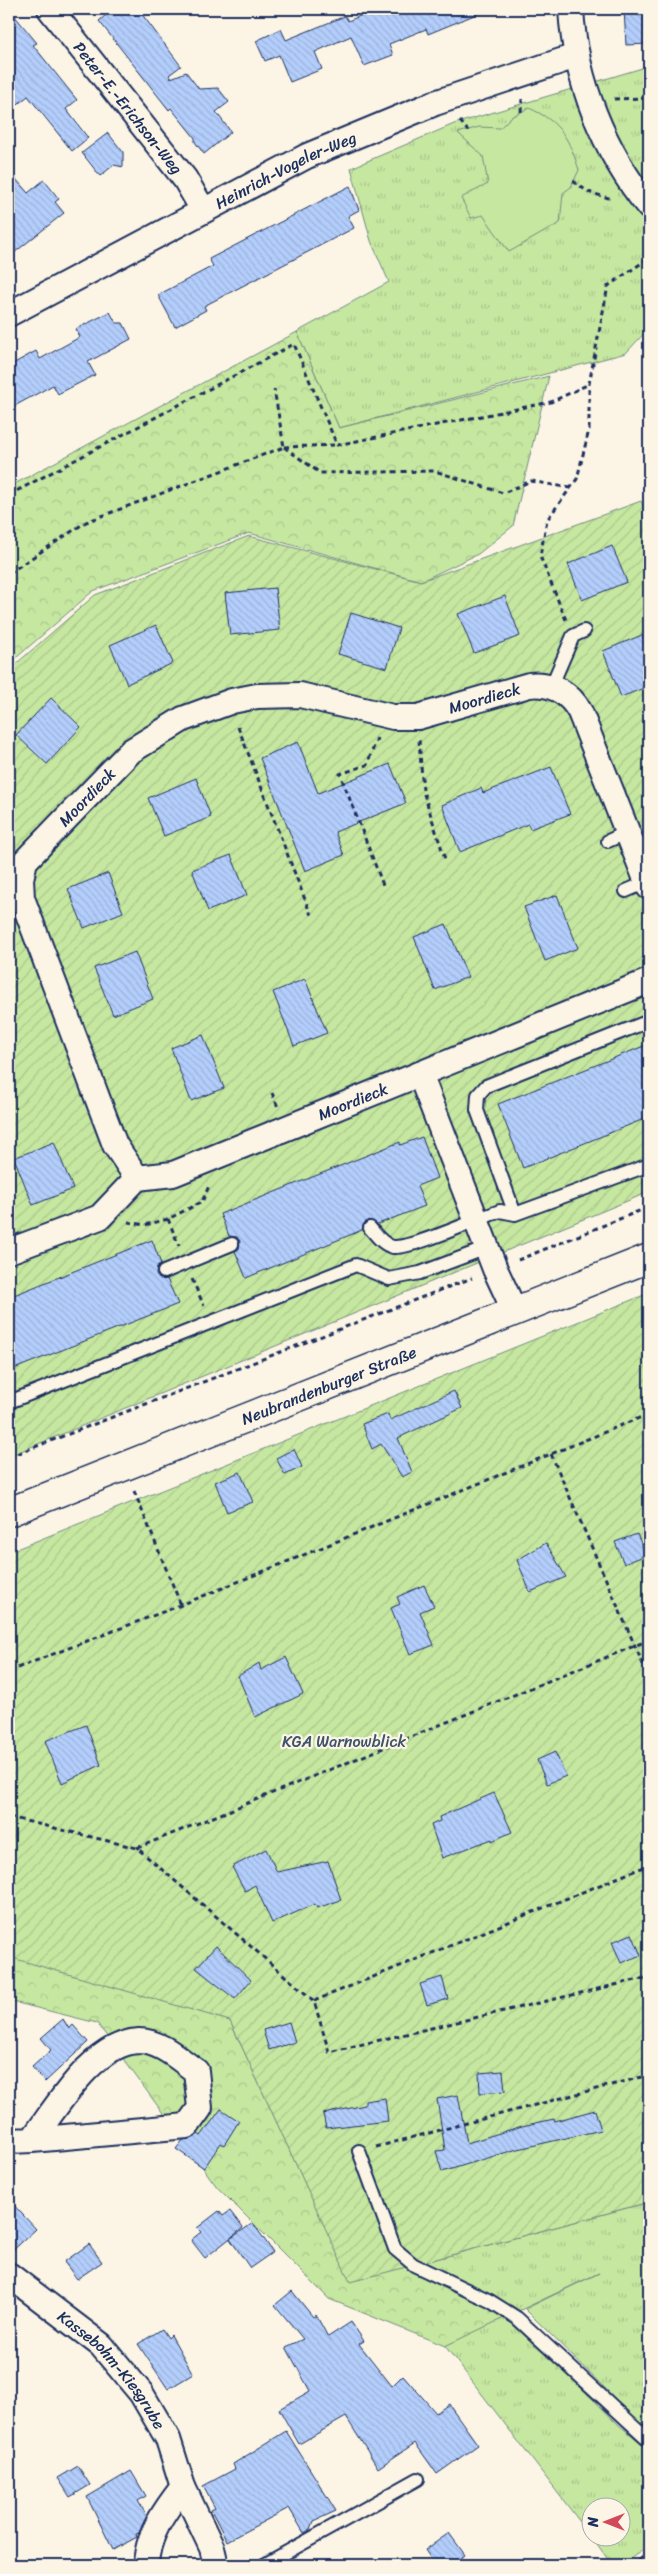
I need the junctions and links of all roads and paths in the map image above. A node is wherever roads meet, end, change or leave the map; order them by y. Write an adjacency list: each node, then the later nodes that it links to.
1 (50, 9): 13 (street, Peter-E.-Erichson-Weg)
2 (571, 9): 3 (street)
3 (576, 56): 12 (street); 13 (street, Heinrich-Vogeler-Weg)
4 (522, 98): 7 (path)
5 (649, 98): 6 (path)
6 (611, 99)
7 (521, 112)
8 (458, 118): 9 (path)
9 (468, 131)
10 (573, 182): 11 (path)
11 (614, 199)
12 (649, 207)
13 (203, 210): 15 (street, Heinrich-Vogeler-Weg)
14 (649, 258): 16 (path)
15 (9, 314)
16 (589, 384): 18 (path); 20 (path)
17 (274, 389): 19 (path)
18 (337, 445): 19 (path); 21 (path)
19 (284, 447): 20 (path); 22 (path)
20 (570, 488): 23 (path)
21 (9, 495)
22 (9, 573)
23 (578, 633): 24 (lane)
24 (552, 686): 26 (street, Moordieck); 31 (street)
25 (381, 714): 26 (street, Moordieck); 29 (street, Moordieck); 30 (path)
26 (418, 717): 28 (path)
27 (238, 727): 32 (path)
28 (445, 859)
29 (15, 877): 38 (street, Moordieck)
30 (383, 885)
31 (641, 887)
32 (311, 915)
33 (649, 981): 35 (street, Moordieck)
34 (649, 1021): 40 (lane)
35 (420, 1074): 36 (street, Moordieck); 42 (street)
36 (200, 1162): 38 (street, Moordieck); 41 (path)
37 (649, 1165): 40 (lane)
38 (137, 1178): 41 (street)
39 (649, 1207): 46 (path)
40 (515, 1214): 42 (lane)
41 (100, 1217): 45 (street)
42 (477, 1219): 43 (lane); 46 (street)
43 (370, 1228)
44 (232, 1244): 48 (lane)
45 (9, 1251)
46 (491, 1258): 49 (street); 50 (lane); 53 (path)
47 (649, 1258): 49 (main road, Neubrandenburger Straße)
48 (164, 1272)
49 (515, 1312): 54 (main road, Neubrandenburger Straße)
50 (9, 1402)
51 (649, 1414): 52 (path)
52 (551, 1454): 56 (path); 58 (path)
53 (9, 1457)
54 (124, 1467): 55 (main road, Neubrandenburger Straße); 56 (path)
55 (9, 1512)
56 (181, 1604): 59 (path)
57 (649, 1640): 58 (path)
58 (635, 1646): 60 (path); 62 (path)
59 (9, 1671)
60 (649, 1678)
61 (9, 1817): 62 (path)
62 (137, 1848): 65 (path)
63 (649, 1865): 65 (path)
64 (649, 1977): 65 (path)
65 (314, 2001)
66 (649, 2075): 68 (path)
67 (20, 2140): 67 (street)
68 (359, 2151): 70 (lane)
69 (9, 2275): 72 (street, Kassebohm-Kiesgrube)
70 (649, 2440)
71 (418, 2479): 76 (lane)
72 (183, 2487): 74 (street); 75 (street, Kassebohm-Kiesgrube)
73 (649, 2561): 77 (lane)
74 (146, 2565)
75 (216, 2565)
76 (264, 2565)
77 (643, 2565)

